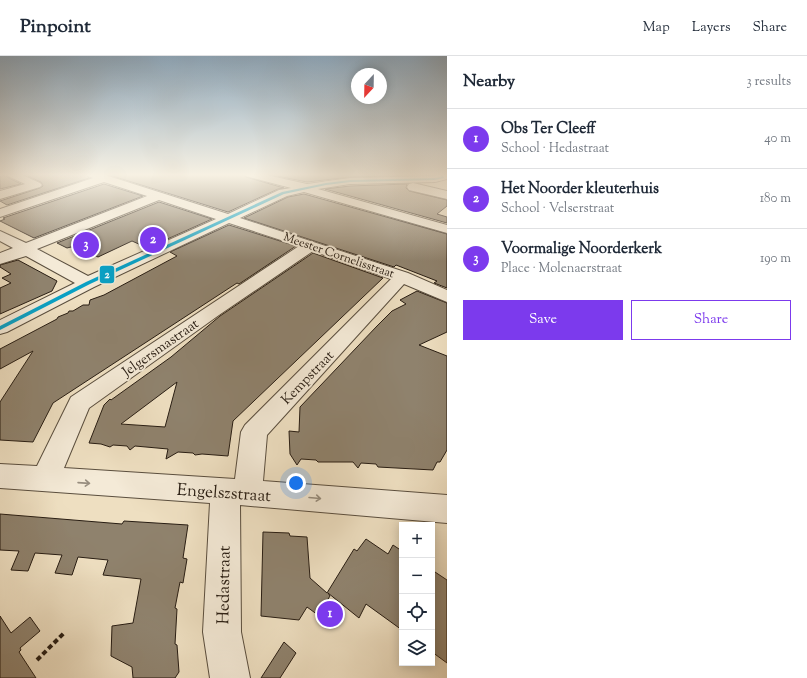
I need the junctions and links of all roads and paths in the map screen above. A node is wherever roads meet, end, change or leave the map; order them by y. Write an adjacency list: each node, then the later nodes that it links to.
1 (30, 203): 6 (street)
2 (140, 203): 11 (street)
3 (181, 203): 7 (street, Meester Cornelisstraat)
4 (259, 203): 7 (street)
5 (356, 203): 8 (street)
6 (0, 213)
7 (228, 217): 10 (street, Meester Cornelisstraat); 14 (street)
8 (447, 229)
9 (0, 234): 11 (street)
10 (311, 245): 13 (street, Meester Cornelisstraat); 18 (street, Jelgersmastraat)
11 (25, 249): 12 (street); 14 (street)
12 (0, 259)
13 (402, 277): 15 (street, Meester Cornelisstraat); 19 (street, Kempstraat)
14 (88, 283): 16 (street)
15 (447, 297)
16 (0, 328)
17 (0, 476): 18 (street, Engelszstraat)
18 (45, 479): 19 (street, Engelszstraat, one-way to 19)
19 (236, 492): 20 (street, Engelszstraat, one-way to 20); 23 (street, Hedastraat)
20 (447, 509)
21 (64, 633): 22 (path)
22 (37, 660)
23 (230, 678)

